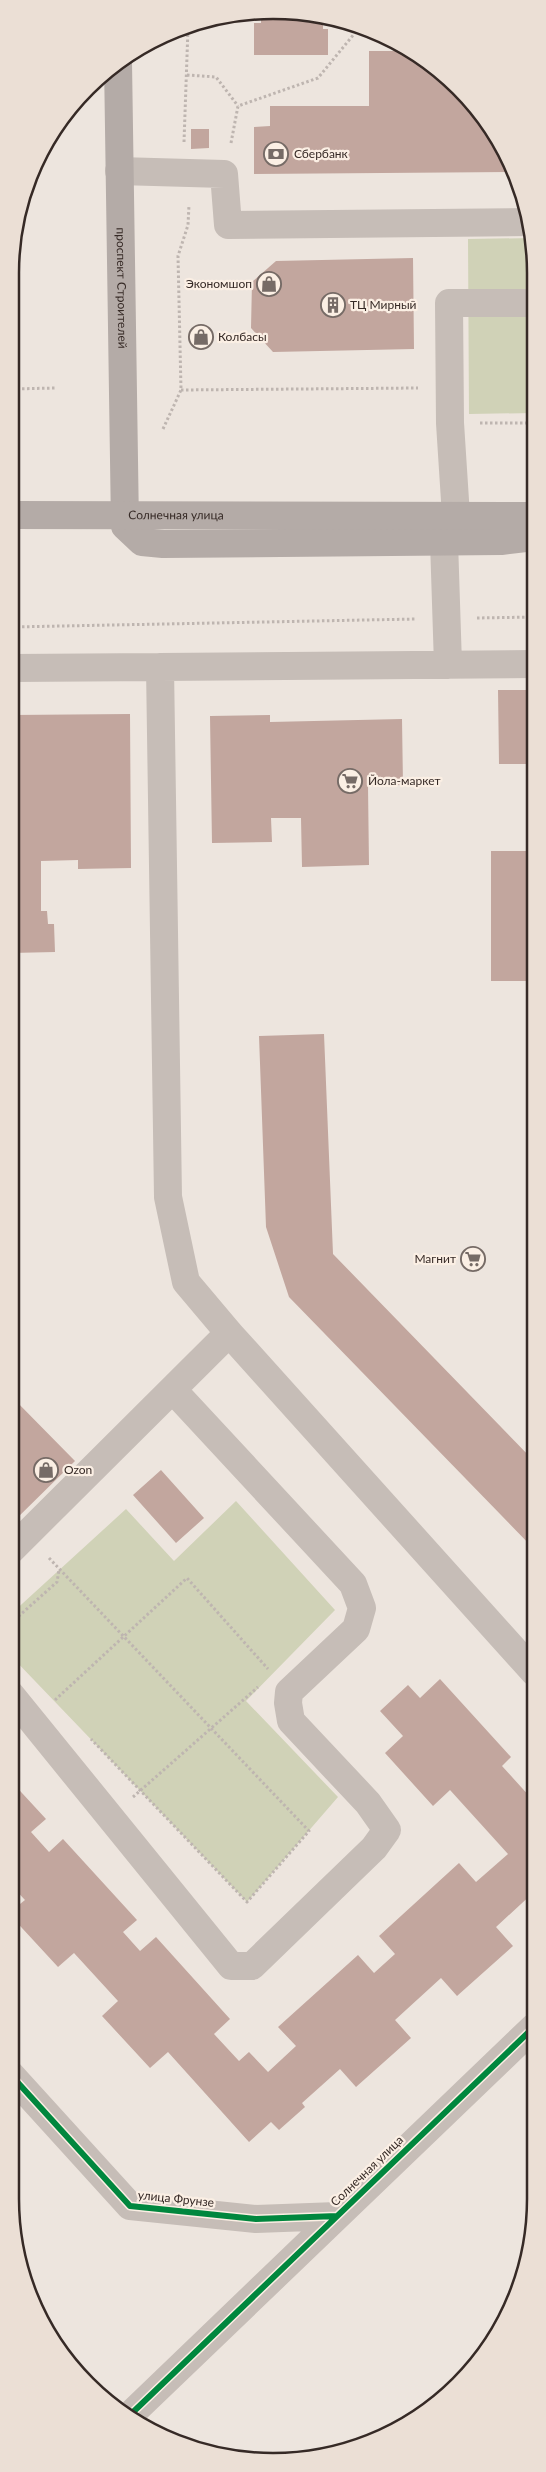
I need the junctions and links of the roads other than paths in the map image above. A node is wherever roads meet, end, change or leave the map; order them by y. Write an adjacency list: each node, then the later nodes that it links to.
1 (118, 71): 2 (main road, проспект Строителей)
2 (119, 171): 3 (street); 5 (main road, проспект Строителей)
3 (522, 222)
4 (527, 303): 7 (street)
5 (125, 514): 6 (main road); 7 (main road, Солнечная улица); 10 (main road, Солнечная улица)
6 (19, 515)
7 (456, 516): 8 (main road, Солнечная улица)
8 (527, 516)
9 (527, 538): 10 (main road, Солнечная улица)
10 (444, 541): 12 (street)
11 (527, 664): 12 (street)
12 (448, 665): 13 (street)
13 (160, 667): 14 (street); 15 (street)
14 (19, 668)
15 (229, 1333): 16 (street); 18 (street)
16 (172, 1390): 17 (street); 19 (street)
17 (19, 1542)
18 (527, 1664)
19 (19, 1705)
20 (527, 2034): 22 (street, Солнечная улица)
21 (19, 2084): 22 (street, улица Фрунзе)
22 (338, 2216): 23 (street, Солнечная улица)
23 (134, 2411)

